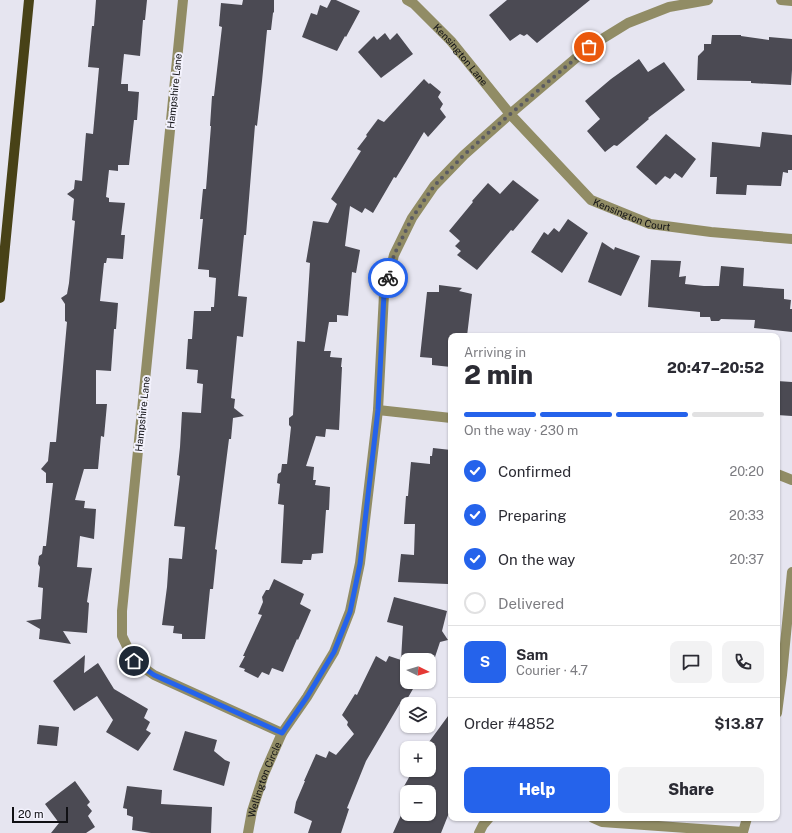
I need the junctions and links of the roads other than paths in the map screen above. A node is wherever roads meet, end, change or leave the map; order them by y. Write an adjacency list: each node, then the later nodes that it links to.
1 (29, 0): 9 (main road)
2 (183, 0): 16 (street, Hampshire Lane)
3 (407, 0): 7 (street, Kensington Lane)
4 (708, 0): 7 (street, Wellington Circle)
5 (781, 0): 6 (street)
6 (792, 1)
7 (510, 114): 8 (street, Kensington Court); 10 (street, Wellington Circle)
8 (792, 239)
9 (0, 298)
10 (378, 410): 11 (street); 16 (street, Wellington Circle)
11 (448, 418)
12 (780, 475): 13 (street)
13 (792, 480)
14 (792, 572): 15 (street)
15 (780, 690)
16 (282, 733): 20 (street, Wellington Circle)
17 (486, 821): 21 (street)
18 (600, 821): 19 (street)
19 (746, 821)
20 (248, 833)
21 (480, 833)

